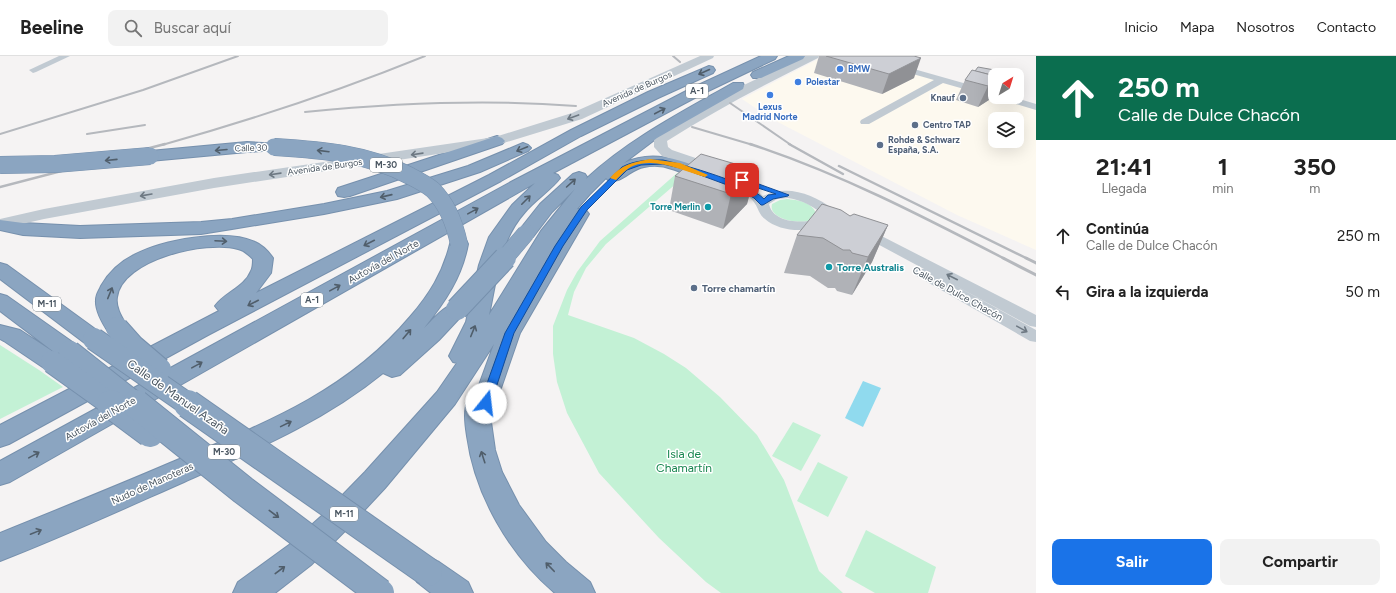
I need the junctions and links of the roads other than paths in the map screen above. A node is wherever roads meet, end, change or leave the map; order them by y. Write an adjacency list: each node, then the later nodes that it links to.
1 (63, 56): 8 (street)
2 (799, 56): 7 (highway)
3 (814, 56): 11 (street)
4 (859, 56): 10 (street)
5 (34, 59): 8 (street)
6 (713, 61): 18 (highway, Autovía del Norte / A-1, one-way to 18); 20 (street, Avenida de Burgos, one-way to 20)
7 (772, 62): 17 (highway); 18 (highway, Autovía del Norte / A-1, one-way to 7); 40 (highway, one-way to 7, bridge)
8 (43, 66): 9 (street)
9 (33, 70)
10 (941, 80): 12 (street); 19 (street)
11 (750, 87): 17 (highway); 23 (street)
12 (988, 93)
13 (1024, 101): 16 (street)
14 (1024, 102): 16 (street)
15 (1024, 102): 16 (street)
16 (1036, 105)
17 (700, 108): 32 (highway)
18 (618, 122): 29 (highway, one-way to 29); 36 (highway, Autovía del Norte / A-1, one-way to 36); 45 (highway, Autovía del Norte / A-1, one-way to 18); 46 (highway, one-way to 18)
19 (865, 122)
20 (497, 141): 27 (street, Avenida de Burgos, one-way to 27); 29 (highway)
21 (0, 165): 30 (highway, Calle 30 / M-30, one-way to 21, bridge)
22 (699, 172): 25 (street); 42 (highway)
23 (742, 180): 24 (street)
24 (785, 195): 25 (street); 26 (street, Calle de Dulce Chacón)
25 (763, 203): 28 (street, Calle de Dulce Chacón)
26 (824, 210): 28 (street); 33 (street, Calle de Dulce Chacón, one-way to 26)
27 (0, 225): 29 (highway)
28 (812, 225): 33 (street, Calle de Dulce Chacón)
29 (159, 229)
30 (459, 244): 40 (highway, Nudo de Manoteras / M-30, one-way to 30)
31 (0, 269): 39 (highway, M-11)
32 (525, 274): 42 (highway); 46 (highway)
33 (971, 293): 35 (street, Calle de Dulce Chacón); 38 (street, Calle de Dulce Chacón, one-way to 38)
34 (0, 301): 39 (highway, M-11)
35 (1036, 322)
36 (200, 330): 39 (highway, one-way to 36); 41 (highway, Autovía del Norte / A-1)
37 (0, 332): 39 (highway)
38 (1036, 337)
39 (83, 345): 49 (highway, one-way to 49, bridge); 50 (highway, Calle de Manuel Azaña / M-11, bridge)
40 (336, 396): 47 (highway, Nudo de Manoteras / M-30, one-way to 40)
41 (69, 400): 43 (highway); 44 (highway, Autovía del Norte / A-1)
42 (478, 419): 51 (highway, one-way to 42)
43 (0, 429)
44 (0, 437)
45 (0, 474)
46 (375, 480): 48 (highway, one-way to 46)
47 (0, 547)
48 (249, 593)
49 (380, 593)
50 (457, 593)
51 (579, 593)

